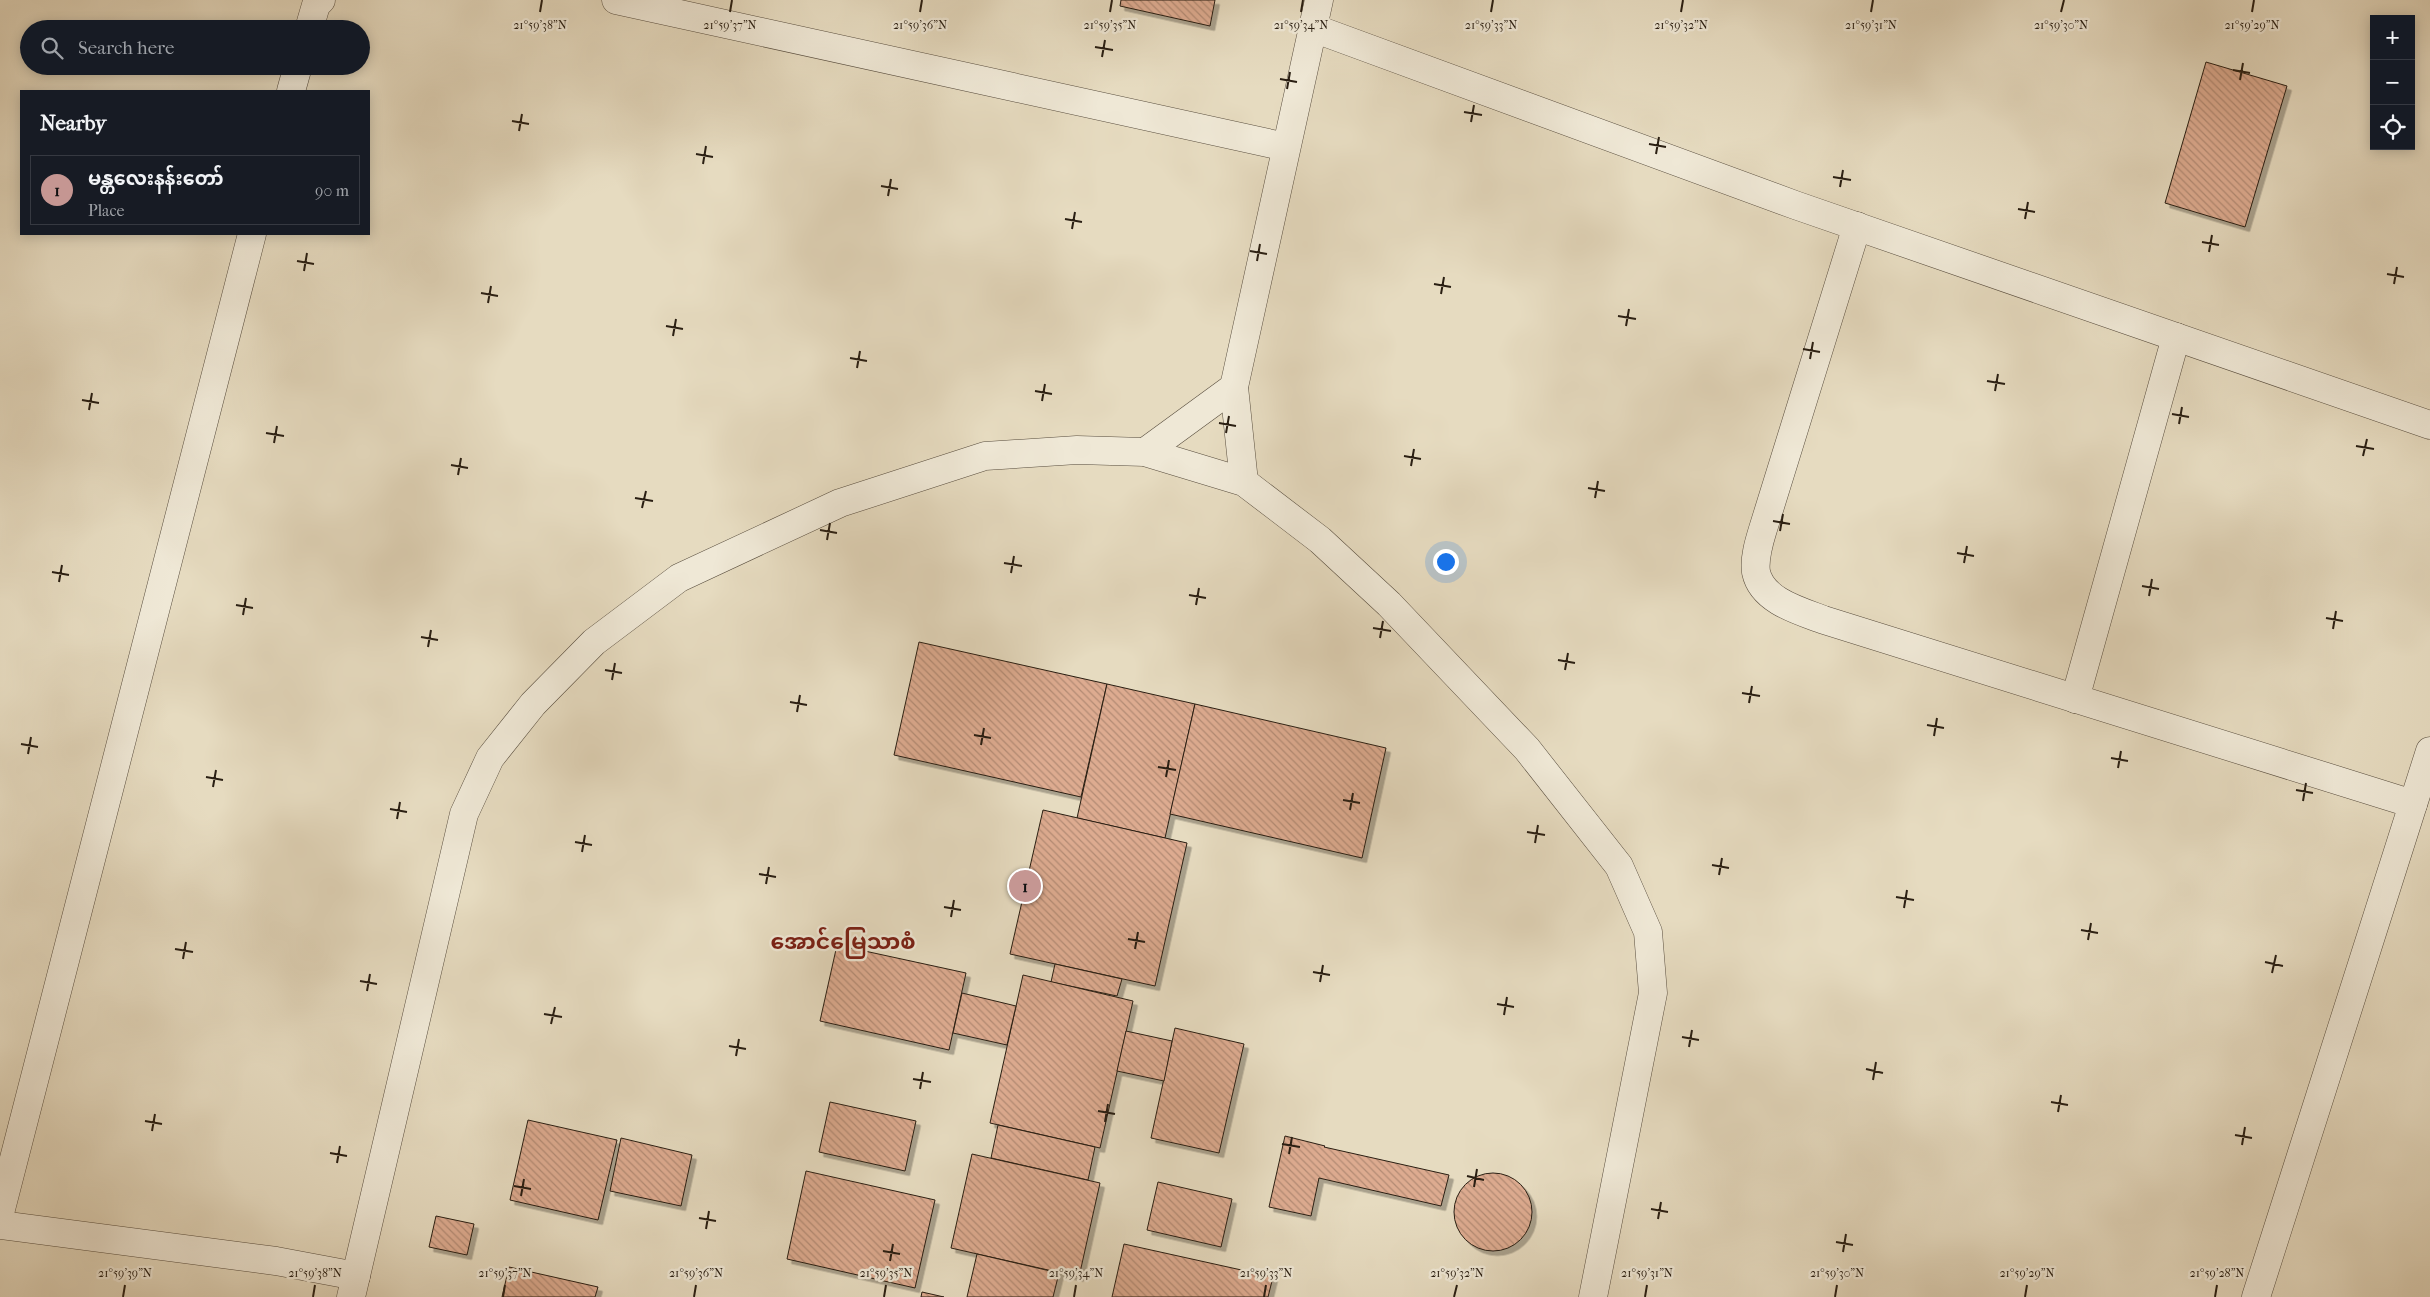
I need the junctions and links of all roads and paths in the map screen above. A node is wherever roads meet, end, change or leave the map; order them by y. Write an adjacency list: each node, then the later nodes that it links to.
1 (321, 0): 4 (street)
2 (616, 0): 8 (street)
3 (1320, 0): 5 (street)
4 (312, 20)
5 (1313, 28): 8 (street); 9 (street)
6 (295, 75): 7 (street)
7 (291, 90)
8 (1286, 147): 12 (street)
9 (1857, 226): 11 (street); 16 (street)
10 (252, 235): 19 (street)
11 (2176, 337): 13 (street); 16 (street)
12 (1234, 387): 14 (street); 15 (street)
13 (2430, 425)
14 (1145, 452): 15 (street); 21 (street)
15 (1244, 482): 22 (street)
16 (2075, 698): 18 (street)
17 (2430, 751): 18 (street)
18 (2413, 804): 23 (street)
19 (0, 1213)
20 (0, 1225): 21 (street)
21 (353, 1286)
22 (1593, 1297)
23 (2256, 1297)

